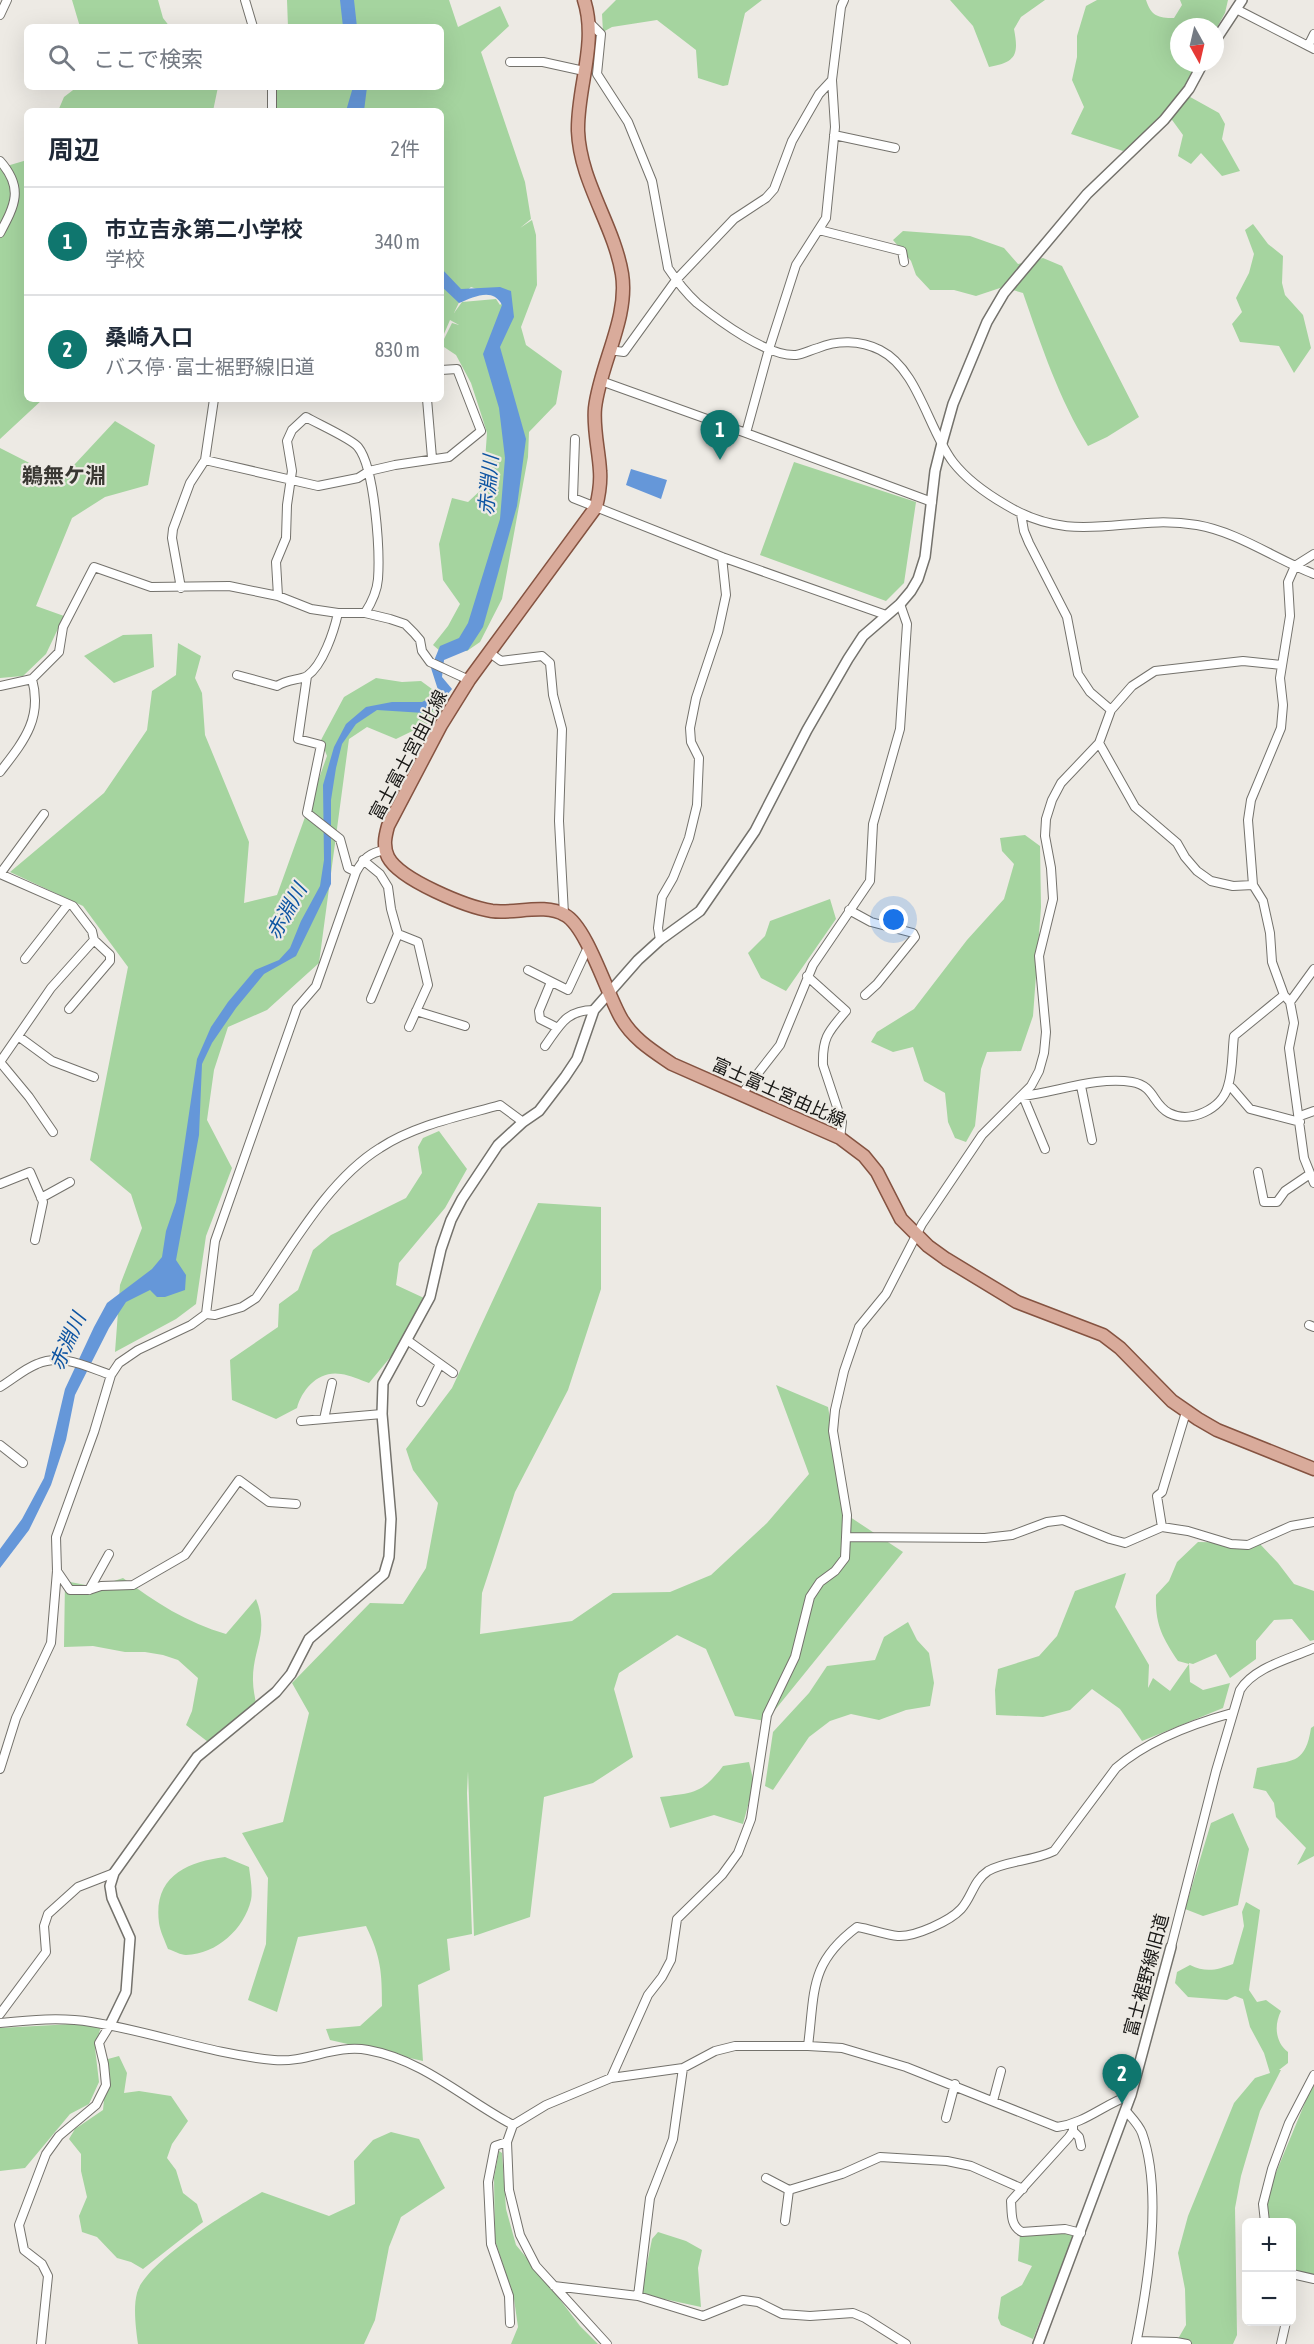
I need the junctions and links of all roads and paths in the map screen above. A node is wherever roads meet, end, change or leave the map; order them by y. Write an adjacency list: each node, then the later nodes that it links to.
1 (7, 0): 7 (street)
2 (245, 0): 9 (street)
3 (584, 0): 8 (main road, 富士富士宮由比線)
4 (844, 0): 16 (street)
5 (1242, 0): 6 (street)
6 (1236, 9): 10 (street); 12 (street)
7 (0, 15)
8 (589, 22): 14 (main road, 富士富士宮由比線); 25 (street)
9 (252, 24)
10 (1224, 27)
11 (1314, 34): 12 (street)
12 (1311, 48)
13 (510, 62): 14 (street)
14 (584, 71): 27 (main road, 富士富士宮由比線)
15 (1198, 72): 34 (street)
16 (832, 80): 19 (street); 25 (street)
17 (272, 90): 18 (street)
18 (272, 108)
19 (834, 135): 20 (street); 22 (street)
20 (895, 148)
21 (0, 162): 23 (street)
22 (819, 230): 24 (street); 26 (street)
23 (0, 233)
24 (904, 262)
25 (676, 280): 26 (street); 27 (street)
26 (770, 349): 32 (street); 34 (street)
27 (609, 350): 29 (main road, 富士富士宮由比線)
28 (444, 370): 35 (street)
29 (601, 381): 32 (street); 40 (main road, 富士富士宮由比線)
30 (214, 402): 36 (street)
31 (427, 402): 35 (street)
32 (747, 433): 39 (street)
33 (575, 439): 40 (street)
34 (942, 443): 39 (street); 41 (street)
35 (432, 458): 37 (street)
36 (205, 460): 38 (street); 46 (street)
37 (369, 471): 38 (street); 38 (street); 50 (street)
38 (290, 479): 47 (street)
39 (932, 502): 48 (street)
40 (596, 507): 43 (street); 52 (main road, 富士富士宮由比線)
41 (1022, 514): 44 (street); 59 (street)
42 (1314, 554): 44 (street)
43 (722, 558): 51 (street); 72 (street)
44 (1295, 566): 45 (street); 53 (street)
45 (1314, 574)
46 (181, 588): 47 (street); 56 (street)
47 (278, 596): 49 (street)
48 (900, 604): 51 (street); 69 (street)
49 (338, 613): 50 (street); 55 (street)
50 (365, 613): 57 (street)
51 (886, 615): 72 (street)
52 (490, 653): 57 (main road, 富士富士宮由比線); 70 (street)
53 (1281, 665): 59 (street); 67 (street)
54 (237, 675): 55 (street)
55 (307, 676): 65 (street)
56 (32, 679): 58 (street); 61 (street)
57 (469, 680): 63 (main road, 富士富士宮由比線)
58 (0, 686)
59 (1111, 710): 60 (street)
60 (1098, 743): 67 (street); 97 (street)
61 (0, 772)
62 (44, 814): 66 (street)
63 (385, 850): 64 (street); 70 (main road, 富士富士宮由比線)
64 (363, 860): 65 (street); 71 (street)
65 (356, 872): 113 (street)
66 (0, 874): 68 (street)
67 (1253, 885): 82 (street)
68 (68, 904): 73 (street); 75 (street)
69 (849, 910): 78 (street); 81 (street)
70 (564, 914): 74 (main road, 富士富士宮由比線)
71 (398, 934): 83 (street); 86 (street)
72 (660, 939): 80 (street)
73 (94, 940): 84 (street); 90 (street)
74 (588, 947): 79 (street); 80 (main road, 富士富士宮由比線)
75 (25, 959)
76 (1314, 969): 82 (street)
77 (528, 970): 79 (street)
78 (807, 976): 96 (street); 102 (street)
79 (551, 982): 89 (street)
80 (608, 993): 85 (street); 96 (main road, 富士富士宮由比線)
81 (865, 995)
82 (1287, 998): 95 (street); 99 (street)
83 (371, 999)
84 (69, 1009)
85 (594, 1010): 89 (street); 100 (street)
86 (416, 1011): 87 (street); 88 (street)
87 (465, 1026)
88 (409, 1027)
89 (558, 1028): 91 (street)
90 (18, 1036): 92 (street); 93 (street)
91 (545, 1046)
92 (0, 1062): 101 (street)
93 (94, 1077)
94 (1081, 1086): 95 (street); 97 (street); 103 (street)
95 (1228, 1087): 99 (street)
96 (741, 1095): 102 (main road, 富士富士宮由比線)
97 (1023, 1096): 104 (street); 111 (street)
98 (1314, 1111): 99 (street)
99 (1300, 1119): 106 (street)
100 (523, 1122): 113 (street); 114 (street)
101 (53, 1132)
102 (840, 1138): 111 (main road, 富士富士宮由比線)
103 (1092, 1140)
104 (1045, 1149)
105 (1258, 1172): 106 (street)
106 (1310, 1174): 108 (street)
107 (70, 1182): 110 (street)
108 (1314, 1183)
109 (0, 1184): 110 (street)
110 (41, 1198): 112 (street)
111 (917, 1234): 121 (main road, 富士富士宮由比線); 131 (street)
112 (35, 1240)
113 (206, 1314): 117 (street)
114 (407, 1340): 115 (street); 122 (street)
115 (440, 1364): 116 (street); 120 (street)
116 (453, 1373)
117 (111, 1375): 119 (street); 133 (street)
118 (332, 1383): 123 (street)
119 (0, 1388)
120 (421, 1402)
121 (1186, 1412): 127 (main road, 富士富士宮由比線); 130 (street)
122 (382, 1413): 123 (street); 138 (street)
123 (324, 1419): 124 (street)
124 (302, 1421)
125 (0, 1445): 126 (street)
126 (23, 1462)
127 (1314, 1469)
128 (296, 1504): 134 (street)
129 (1314, 1522): 130 (street)
130 (1162, 1527): 131 (street)
131 (846, 1537): 147 (street)
132 (109, 1554): 134 (street)
133 (57, 1571): 134 (street); 137 (street)
134 (89, 1590)
135 (1314, 1648): 136 (street, 富士裾野線旧道)
136 (1232, 1713): 139 (street, 富士裾野線旧道); 143 (street)
137 (0, 1769)
138 (114, 1873): 140 (street); 142 (street)
139 (1171, 1947): 149 (street, 富士裾野線旧道)
140 (0, 2014)
141 (0, 2023): 142 (street)
142 (110, 2025): 153 (street); 170 (street)
143 (808, 2046): 144 (street); 148 (street)
144 (683, 2068): 147 (street); 166 (street)
145 (1001, 2072): 150 (street)
146 (1314, 2075): 160 (street)
147 (611, 2078): 153 (street)
148 (955, 2084): 150 (street); 152 (street)
149 (1131, 2095): 151 (street, 富士裾野線旧道); 154 (street)
150 (993, 2101): 154 (street)
151 (1126, 2110): 162 (street, 富士裾野線旧道); 169 (street)
152 (946, 2118)
153 (513, 2125): 155 (street)
154 (1073, 2128): 156 (street); 158 (street)
155 (507, 2142): 165 (street); 167 (street)
156 (1081, 2146)
157 (766, 2178): 159 (street)
158 (1023, 2189): 159 (street); 162 (street)
159 (789, 2190): 161 (street)
160 (1264, 2218)
161 (785, 2222)
162 (1081, 2233): 173 (street, 富士裾野線旧道)
163 (1296, 2275): 164 (street)
164 (1314, 2279)
165 (554, 2286): 166 (street); 171 (street)
166 (638, 2296): 172 (street)
167 (510, 2324)
168 (1285, 2326): 175 (street)
169 (1136, 2343): 174 (street)
170 (41, 2344)
171 (607, 2344)
172 (906, 2344)
173 (1038, 2344)
174 (1187, 2344)
175 (1281, 2344)

